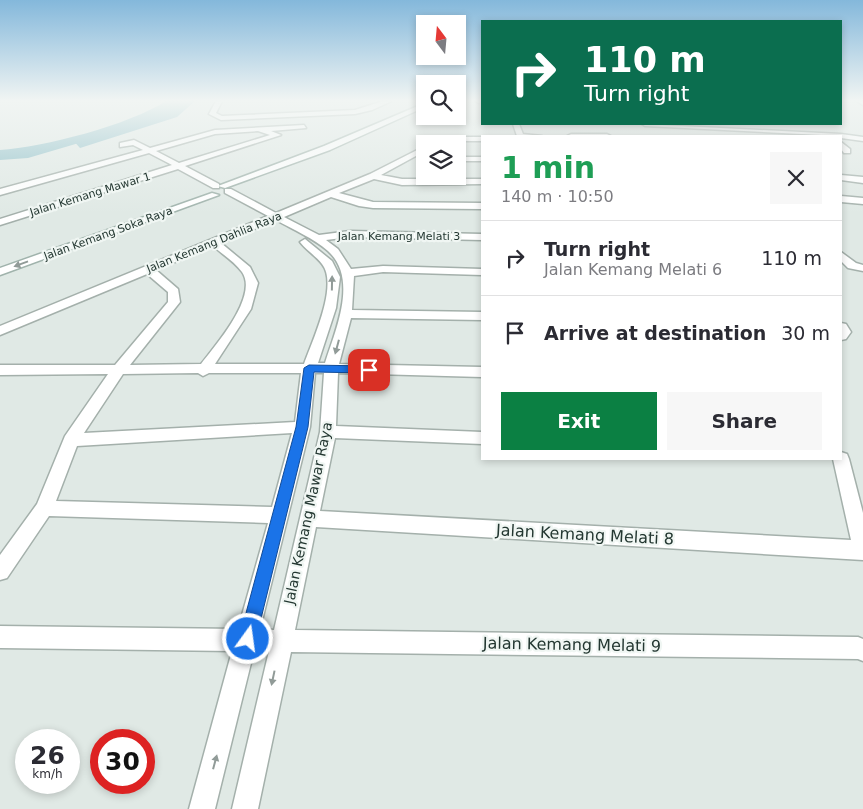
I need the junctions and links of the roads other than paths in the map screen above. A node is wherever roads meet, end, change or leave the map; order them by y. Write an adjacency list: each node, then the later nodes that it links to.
1 (191, 139): 8 (street)
2 (266, 139): 16 (street, Jalan Kemang Mawar 1)
3 (347, 139): 22 (street, Jalan Kemang Soka Raya)
4 (364, 139): 22 (street, Jalan Kemang Soka Raya)
5 (468, 140): 6 (street)
6 (481, 140)
7 (842, 145): 9 (street)
8 (150, 150): 10 (street); 10 (street, Jalan Kemang Mawar Raya); 16 (street, Jalan Kemang Mawar Raya)
9 (847, 151)
10 (140, 153): 17 (street, Jalan Kemang Mawar Raya); 23 (street)
11 (416, 153): 12 (street, Jalan Kemang Dahlia Raya)
12 (408, 158): 13 (street); 18 (street, Jalan Kemang Dahlia Raya)
13 (416, 158)
14 (466, 159): 15 (street)
15 (481, 160)
16 (179, 167): 17 (street, Jalan Kemang Mawar 1); 22 (street, Jalan Kemang Mawar Raya)
17 (169, 170): 22 (street, Jalan Kemang Mawar Raya); 29 (street, Jalan Kemang Mawar 1)
18 (373, 176): 21 (street); 24 (street, Jalan Kemang Dahlia Raya)
19 (842, 178): 20 (street)
20 (863, 180)
21 (481, 182)
22 (218, 190): 28 (street, Jalan Kemang Mawar Raya); 34 (street, Jalan Kemang Soka Raya); 37 (street, Jalan Kemang Soka Raya, one-way to 37)
23 (0, 192)
24 (332, 194): 27 (street); 28 (street, Jalan Kemang Dahlia Raya)
25 (842, 199): 26 (street)
26 (863, 201)
27 (481, 206)
28 (271, 219): 31 (street, Jalan Kemang Mawar Raya); 32 (street, Jalan Kemang Dahlia Raya); 43 (street, Jalan Kemang Mawar Raya, one-way to 28)
29 (0, 222)
30 (481, 237): 31 (street, Jalan Kemang Melati 3)
31 (316, 238): 39 (street, Jalan Kemang Mawar Raya)
32 (214, 242): 36 (street, Jalan Kemang Dahlia Raya); 47 (street)
33 (842, 256): 35 (street)
34 (0, 262)
35 (863, 268)
36 (148, 269): 42 (street, Jalan Kemang Dahlia Raya); 45 (street)
37 (0, 272)
38 (481, 272): 39 (street)
39 (348, 273): 40 (street, Jalan Kemang Mawar Raya)
40 (346, 314): 41 (street); 44 (street, Jalan Kemang Mawar Raya, one-way to 44)
41 (481, 316)
42 (0, 331)
43 (309, 368): 44 (street); 47 (street); 49 (street, Jalan Kemang Mawar Raya)
44 (331, 368): 48 (street); 50 (street, Jalan Kemang Mawar Raya)
45 (118, 369): 46 (street); 47 (street); 52 (street)
46 (0, 370)
47 (203, 371)
48 (481, 372)
49 (302, 427): 52 (street); 55 (street, Jalan Kemang Mawar Raya)
50 (328, 432): 51 (street); 56 (street, Jalan Kemang Mawar Raya)
51 (481, 438)
52 (71, 440): 54 (street)
53 (841, 460): 57 (street)
54 (44, 508): 55 (street); 58 (street)
55 (279, 515): 60 (street, Jalan Kemang Mawar Raya)
56 (308, 518): 57 (street, Jalan Kemang Melati 8); 61 (street, Jalan Kemang Mawar Raya)
57 (863, 550)
58 (0, 571)
59 (0, 637): 60 (street, Jalan Kemang Melati 9)
60 (248, 639): 61 (street, Jalan Kemang Melati 9); 63 (street, Jalan Kemang Mawar Raya, one-way to 60)
61 (281, 640): 62 (street, Jalan Kemang Melati 9); 64 (street, Jalan Kemang Mawar Raya, one-way to 64)
62 (863, 650)
63 (202, 809)
64 (245, 809)

